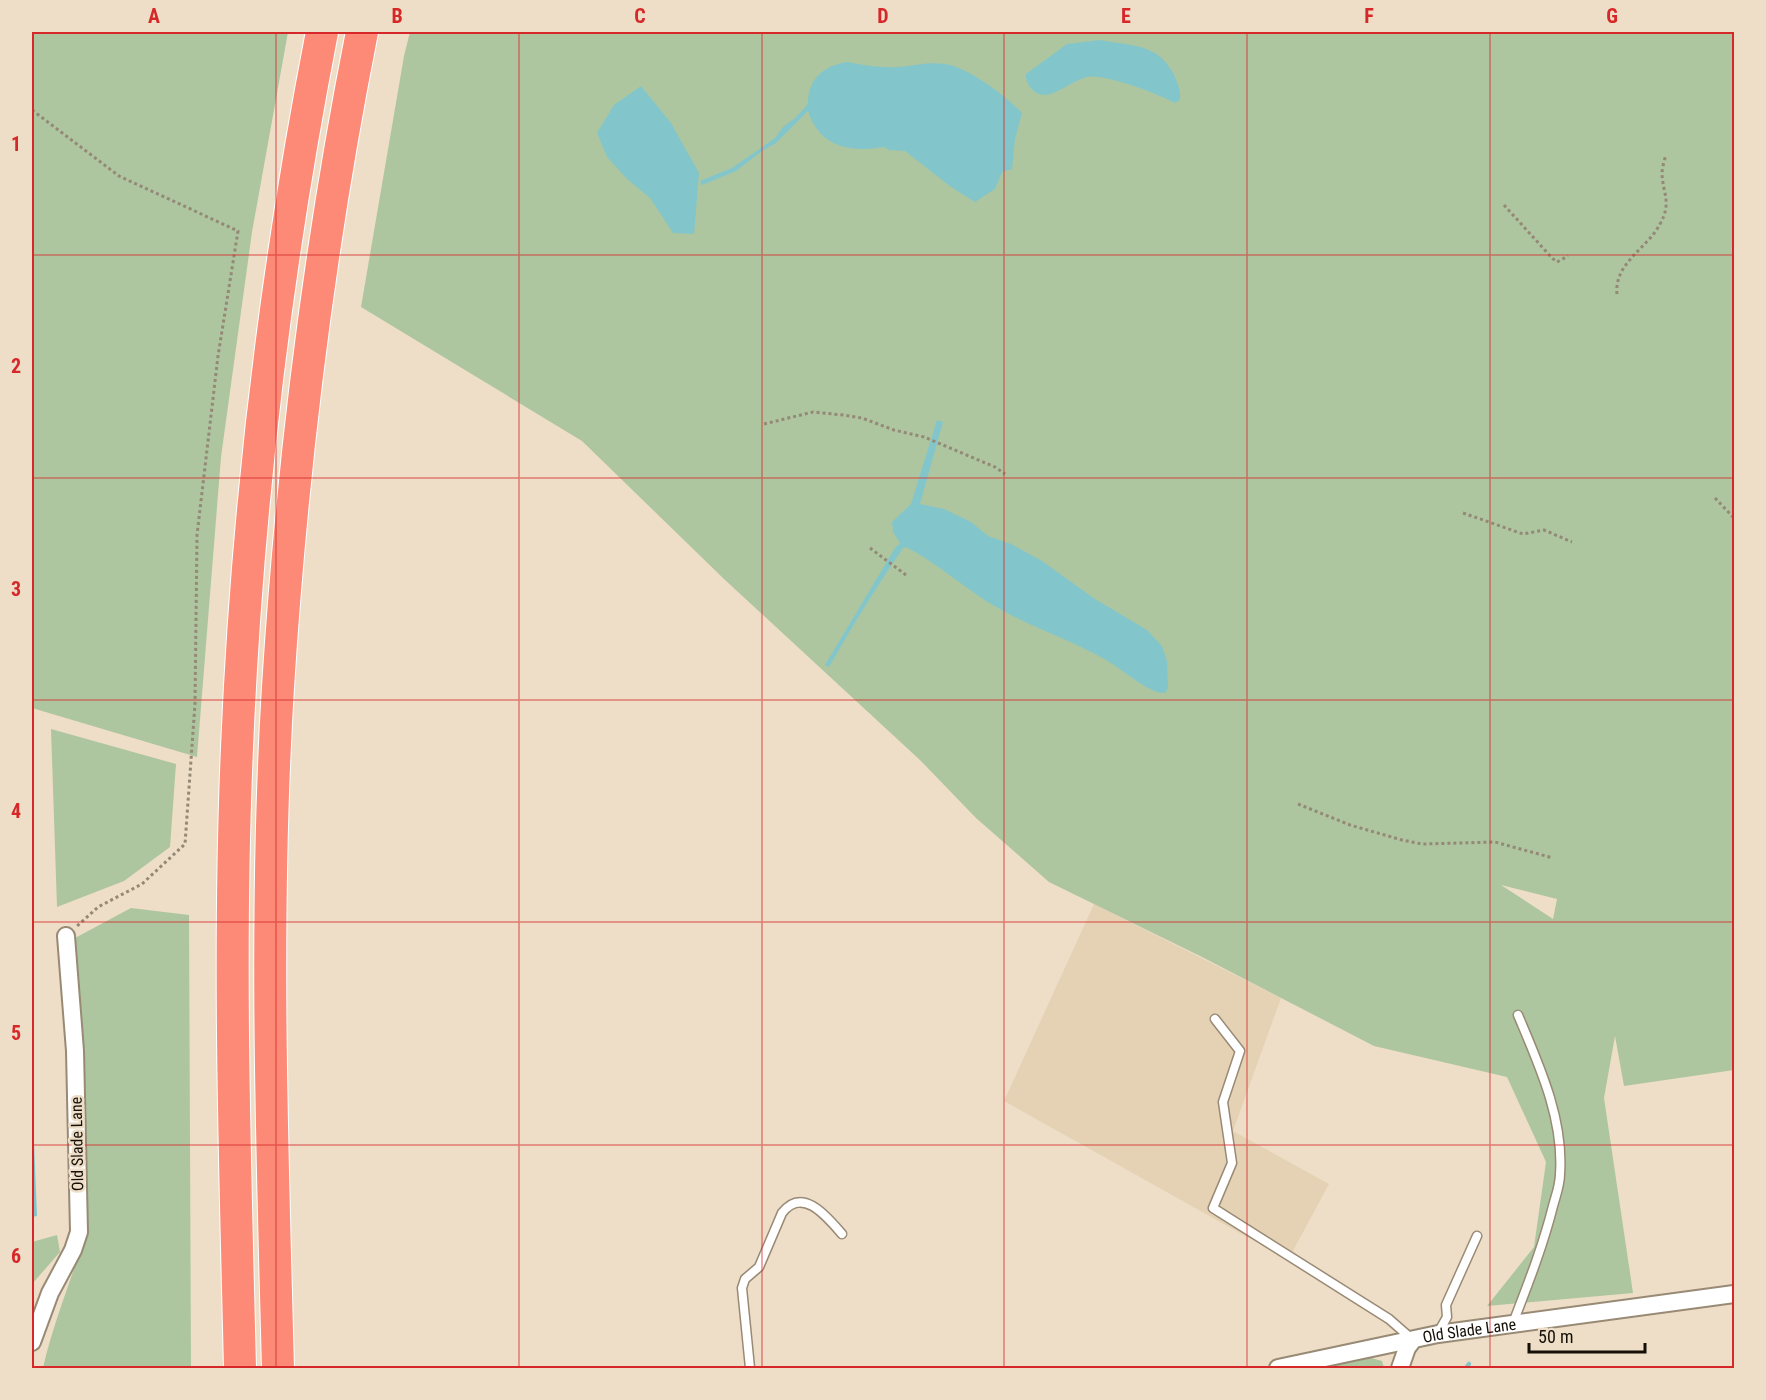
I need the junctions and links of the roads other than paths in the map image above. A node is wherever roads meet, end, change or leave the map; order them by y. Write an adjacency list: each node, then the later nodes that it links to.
1 (322, 32): 13 (highway)
2 (362, 32): 14 (highway)
3 (66, 936): 12 (street, Old Slade Lane)
4 (1518, 1015): 9 (lane)
5 (1215, 1019): 11 (lane)
6 (842, 1234): 15 (lane)
7 (1477, 1236): 10 (lane)
8 (1734, 1294): 9 (street, Old Slade Lane)
9 (1513, 1324): 10 (street, Old Slade Lane)
10 (1438, 1334): 11 (street, Old Slade Lane)
11 (1413, 1340): 16 (street, Old Slade Lane); 17 (street)
12 (32, 1342)
13 (240, 1368)
14 (278, 1368)
15 (750, 1368)
16 (1278, 1368)
17 (1400, 1368)

